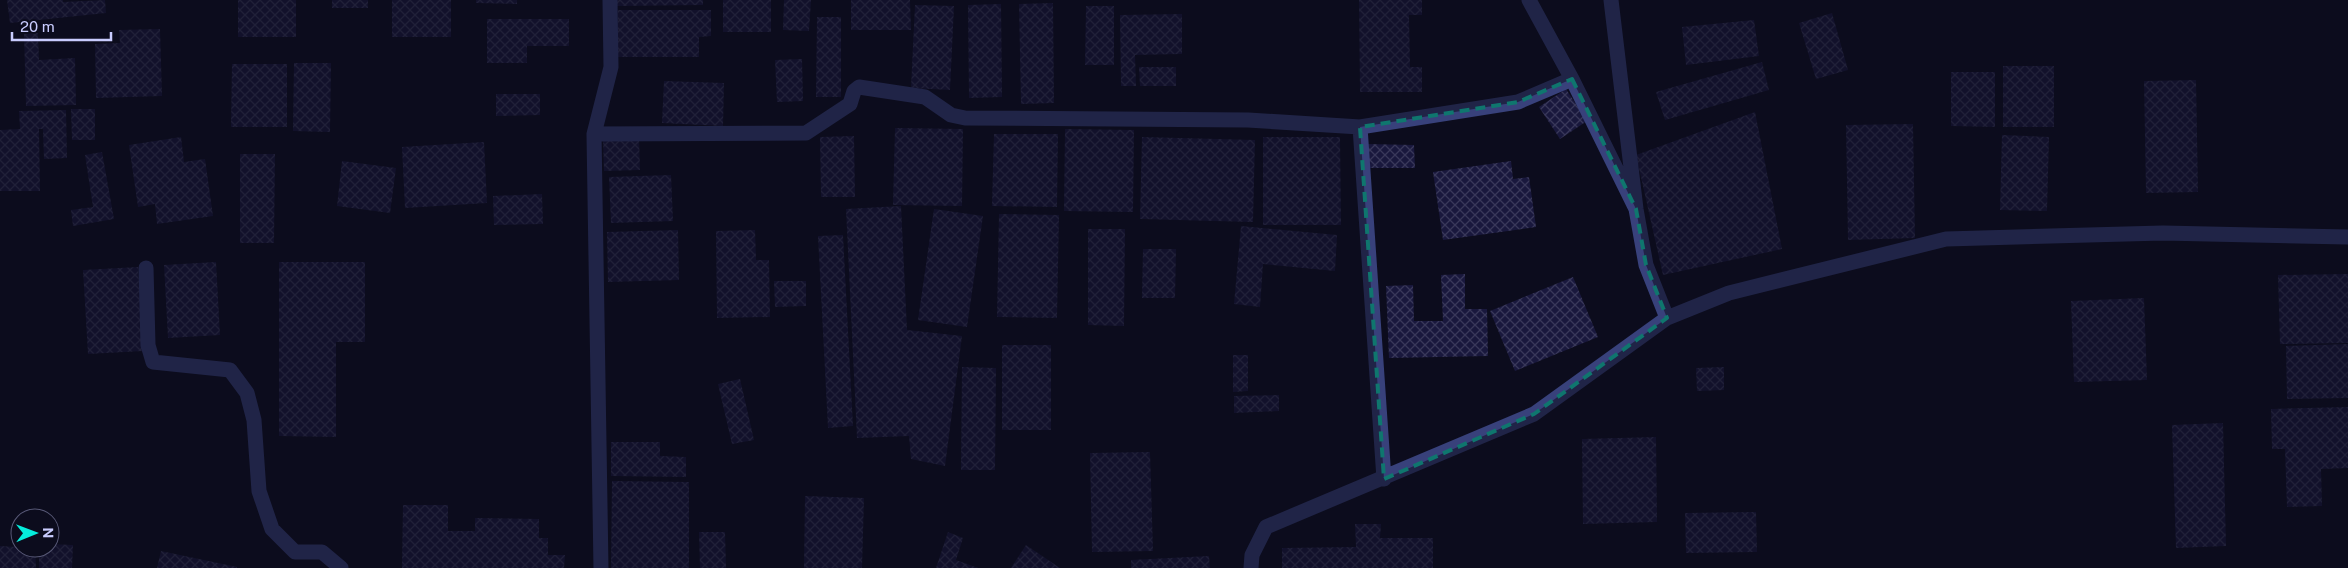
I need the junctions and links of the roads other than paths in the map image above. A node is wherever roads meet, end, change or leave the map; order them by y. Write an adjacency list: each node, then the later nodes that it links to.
1 (610, 0): 6 (street)
2 (1529, 0): 4 (street)
3 (1611, 0): 7 (street)
4 (1572, 79): 5 (street); 7 (street)
5 (1360, 127): 6 (street); 11 (street)
6 (594, 134): 13 (street)
7 (1636, 209): 10 (street)
8 (2348, 237): 10 (street)
9 (146, 268): 12 (street)
10 (1668, 318): 11 (street)
11 (1384, 479): 14 (street)
12 (341, 568)
13 (601, 568)
14 (1251, 568)

